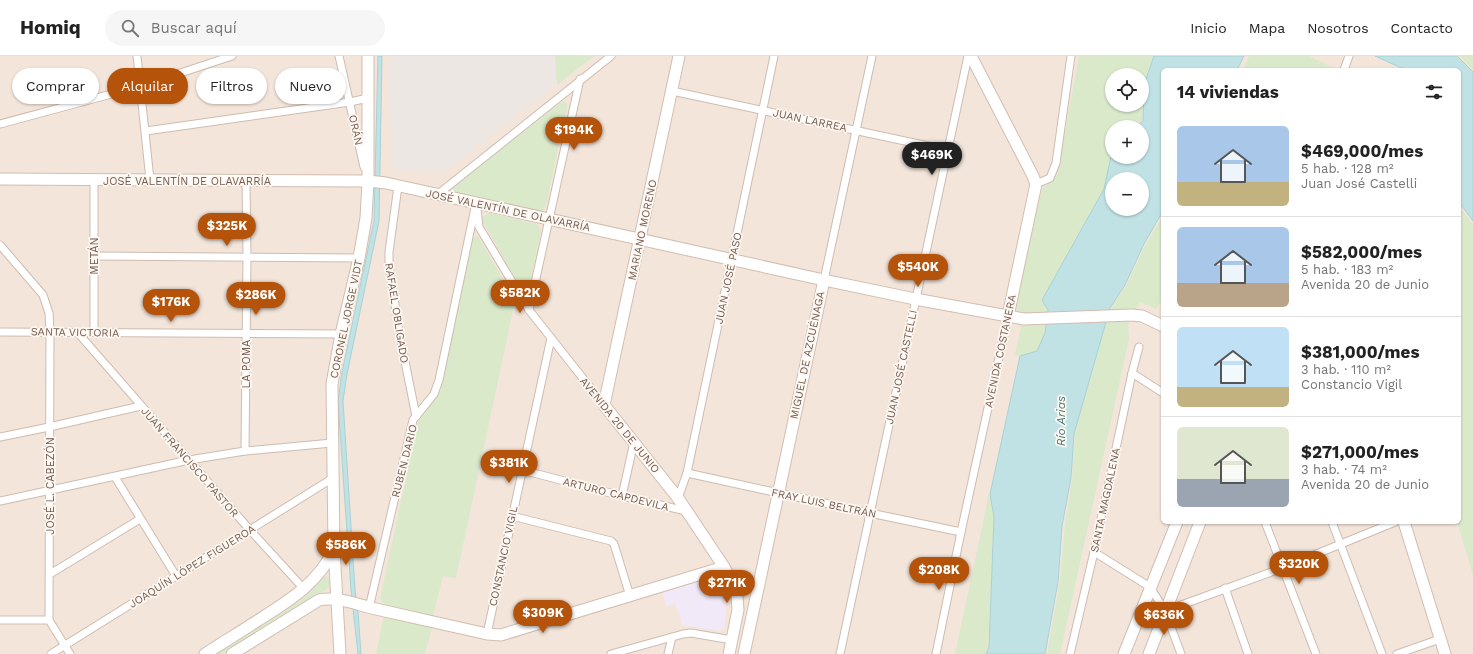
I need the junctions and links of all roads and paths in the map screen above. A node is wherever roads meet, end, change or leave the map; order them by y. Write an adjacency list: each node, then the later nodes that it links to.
1 (137, 56): 13 (street)
2 (232, 56): 15 (street)
3 (339, 56): 20 (street, ORÁN)
4 (368, 56): 19 (main road, CORONEL JORGE VIDT)
5 (611, 56): 16 (street)
6 (679, 56): 17 (main road, MARIANO MORENO)
7 (774, 56): 22 (street, JUAN JOSÉ PASO)
8 (872, 56): 24 (street, MIGUEL DE AZCUÉNAGA)
9 (968, 56): 26 (street, JUAN JOSÉ CASTELLI)
10 (971, 56): 32 (main road)
11 (1071, 56): 32 (street)
12 (1349, 56): 14 (street)
13 (139, 68)
14 (1345, 68)
15 (188, 71)
16 (580, 79): 34 (street); 36 (street)
17 (672, 91): 22 (street, JUAN LARREA); 37 (main road, MARIANO MORENO)
18 (107, 95): 23 (street)
19 (368, 98): 20 (street); 31 (main road, CORONEL JORGE VIDT)
20 (350, 102): 25 (street); 31 (street, ORÁN)
21 (143, 104): 25 (street)
22 (762, 110): 24 (street, JUAN LARREA); 42 (street, JUAN JOSÉ PASO)
23 (0, 124)
24 (857, 130): 26 (street, JUAN LARREA); 43 (street, MIGUEL DE AZCUÉNAGA)
25 (146, 131): 29 (street)
26 (948, 150): 44 (street, JUAN JOSÉ CASTELLI)
27 (0, 180): 28 (main road, JOSÉ VALENTÍN DE OLAVARRÍA)
28 (94, 180): 29 (main road, JOSÉ VALENTÍN DE OLAVARRÍA); 39 (street, METÁN)
29 (150, 180): 30 (main road, JOSÉ VALENTÍN DE OLAVARRÍA)
30 (246, 181): 31 (main road, JOSÉ VALENTÍN DE OLAVARRÍA); 40 (street, LA POMA)
31 (370, 181): 33 (main road, JOSÉ VALENTÍN DE OLAVARRÍA); 41 (main road, CORONEL JORGE VIDT)
32 (1036, 184): 46 (main road, AVENIDA COSTANERA)
33 (398, 186): 34 (main road, JOSÉ VALENTÍN DE OLAVARRÍA); 60 (street, RAFAEL OBLIGADO)
34 (438, 195): 35 (main road, JOSÉ VALENTÍN DE OLAVARRÍA)
35 (476, 203): 36 (main road, JOSÉ VALENTÍN DE OLAVARRÍA); 45 (street, AVENIDA 20 DE JUNIO); 60 (street, RUBEN DARIO)
36 (549, 219): 37 (main road, JOSÉ VALENTÍN DE OLAVARRÍA); 45 (street)
37 (640, 239): 42 (main road, JOSÉ VALENTÍN DE OLAVARRÍA); 58 (main road, MARIANO MORENO)
38 (0, 245): 49 (street, JOSÉ L. CABEZÓN)
39 (94, 256): 40 (street); 50 (street, METÁN)
40 (247, 257): 41 (street); 52 (street, LA POMA)
41 (359, 258): 53 (main road, CORONEL JORGE VIDT)
42 (732, 260): 43 (main road, JOSÉ VALENTÍN DE OLAVARRÍA); 68 (street, JUAN JOSÉ PASO)
43 (824, 280): 44 (main road, JOSÉ VALENTÍN DE OLAVARRÍA); 72 (main road, MIGUEL DE AZCUÉNAGA)
44 (915, 299): 46 (main road, JOSÉ VALENTÍN DE OLAVARRÍA); 77 (street, JUAN JOSÉ CASTELLI)
45 (529, 310): 54 (street, AVENIDA 20 DE JUNIO)
46 (1008, 316): 47 (main road, JOSÉ VALENTÍN DE OLAVARRÍA); 87 (street, AVENIDA COSTANERA)
47 (1161, 325)
48 (0, 332): 49 (street, SANTA VICTORIA)
49 (50, 332): 51 (street, SANTA VICTORIA); 61 (street, JOSÉ L. CABEZÓN)
50 (94, 332): 51 (street, SANTA VICTORIA); 52 (street, SANTA VICTORIA)
51 (78, 333): 59 (street, JUAN FRANCISCO PASTOR)
52 (246, 333): 53 (street, SANTA VICTORIA); 65 (street, LA POMA)
53 (341, 334): 64 (main road, CORONEL JORGE VIDT)
54 (551, 338): 58 (street, AVENIDA 20 DE JUNIO); 67 (street, CONSTANCIO VIGIL)
55 (1139, 346): 56 (street, SANTA MAGDALENA)
56 (1132, 373): 57 (street); 90 (street, SANTA MAGDALENA)
57 (1161, 392)
58 (604, 405): 63 (main road, AVENIDA 20 DE JUNIO)
59 (141, 406): 61 (street); 66 (street, JUAN FRANCISCO PASTOR)
60 (416, 416): 102 (street, RUBEN DARIO)
61 (49, 427): 62 (street); 71 (street, JOSÉ L. CABEZÓN)
62 (0, 437)
63 (634, 442): 73 (street); 74 (main road, AVENIDA 20 DE JUNIO)
64 (332, 443): 65 (street); 70 (main road, CORONEL JORGE VIDT)
65 (246, 451): 66 (street)
66 (189, 460): 69 (street); 86 (street, JUAN FRANCISCO PASTOR)
67 (522, 470): 73 (street, ARTURO CAPDEVILA); 78 (street, CONSTANCIO VIGIL)
68 (687, 473): 72 (street, FRAY LUIS BELTRÁN); 74 (street, JUAN JOSÉ PASO)
69 (115, 477): 71 (street); 79 (street)
70 (333, 478): 86 (street, JOAQUÍN LÓPEZ FIGUEROA); 89 (main road, CORONEL JORGE VIDT)
71 (50, 491): 75 (street); 93 (street, JOSÉ L. CABEZÓN)
72 (777, 493): 77 (street, FRAY LUIS BELTRÁN); 119 (main road, MIGUEL DE AZCUÉNAGA)
73 (622, 496): 76 (street, ARTURO CAPDEVILA)
74 (678, 498): 76 (main road, AVENIDA 20 DE JUNIO)
75 (0, 501)
76 (686, 511): 91 (main road, AVENIDA 20 DE JUNIO)
77 (870, 514): 87 (street, FRAY LUIS BELTRÁN); 120 (street, JUAN JOSÉ CASTELLI)
78 (512, 516): 100 (street); 106 (street, CONSTANCIO VIGIL)
79 (140, 519): 93 (street); 95 (street)
80 (1176, 524): 97 (main road)
81 (1199, 524): 103 (main road)
82 (1266, 524): 92 (street)
83 (1333, 524): 88 (street)
84 (1390, 524): 88 (street)
85 (1405, 524): 108 (main road)
86 (250, 530): 95 (street, JOAQUÍN LÓPEZ FIGUEROA); 99 (street, JUAN FRANCISCO PASTOR)
87 (961, 532): 121 (street, AVENIDA COSTANERA)
88 (1340, 544): 92 (street); 128 (street)
89 (334, 549): 94 (main road); 96 (main road, CORONEL JORGE VIDT)
90 (1094, 552): 97 (street); 122 (street, SANTA MAGDALENA)
91 (724, 567): 100 (main road); 109 (main road, AVENIDA 20 DE JUNIO)
92 (1282, 568): 98 (street); 127 (street)
93 (50, 574): 105 (street, JOSÉ L. CABEZÓN)
94 (319, 574): 96 (main road); 99 (main road)
95 (176, 576): 110 (street, JOAQUÍN LÓPEZ FIGUEROA)
96 (336, 583): 101 (main road)
97 (1150, 587): 103 (street); 123 (main road)
98 (1224, 588): 103 (street); 126 (street)
99 (304, 589): 101 (main road); 113 (main road)
100 (630, 596): 106 (main road)
101 (327, 599): 102 (main road); 114 (main road); 115 (main road)
102 (360, 605): 106 (main road)
103 (1165, 611): 124 (main road); 125 (street)
104 (0, 620): 105 (street)
105 (49, 620): 110 (street)
106 (487, 634)
107 (672, 637): 109 (street); 116 (street); 117 (street)
108 (1440, 639): 129 (street); 130 (main road)
109 (732, 640): 118 (main road, AVENIDA 20 DE JUNIO)
110 (65, 645): 111 (street, JOAQUÍN LÓPEZ FIGUEROA); 112 (street)
111 (51, 654)
112 (70, 654)
113 (205, 654)
114 (232, 654)
115 (340, 654)
116 (611, 654)
117 (668, 654)
118 (729, 654)
119 (744, 654)
120 (840, 654)
121 (936, 654)
122 (1070, 654)
123 (1124, 654)
124 (1149, 654)
125 (1181, 654)
126 (1248, 654)
127 (1316, 654)
128 (1382, 654)
129 (1397, 654)
130 (1445, 654)

